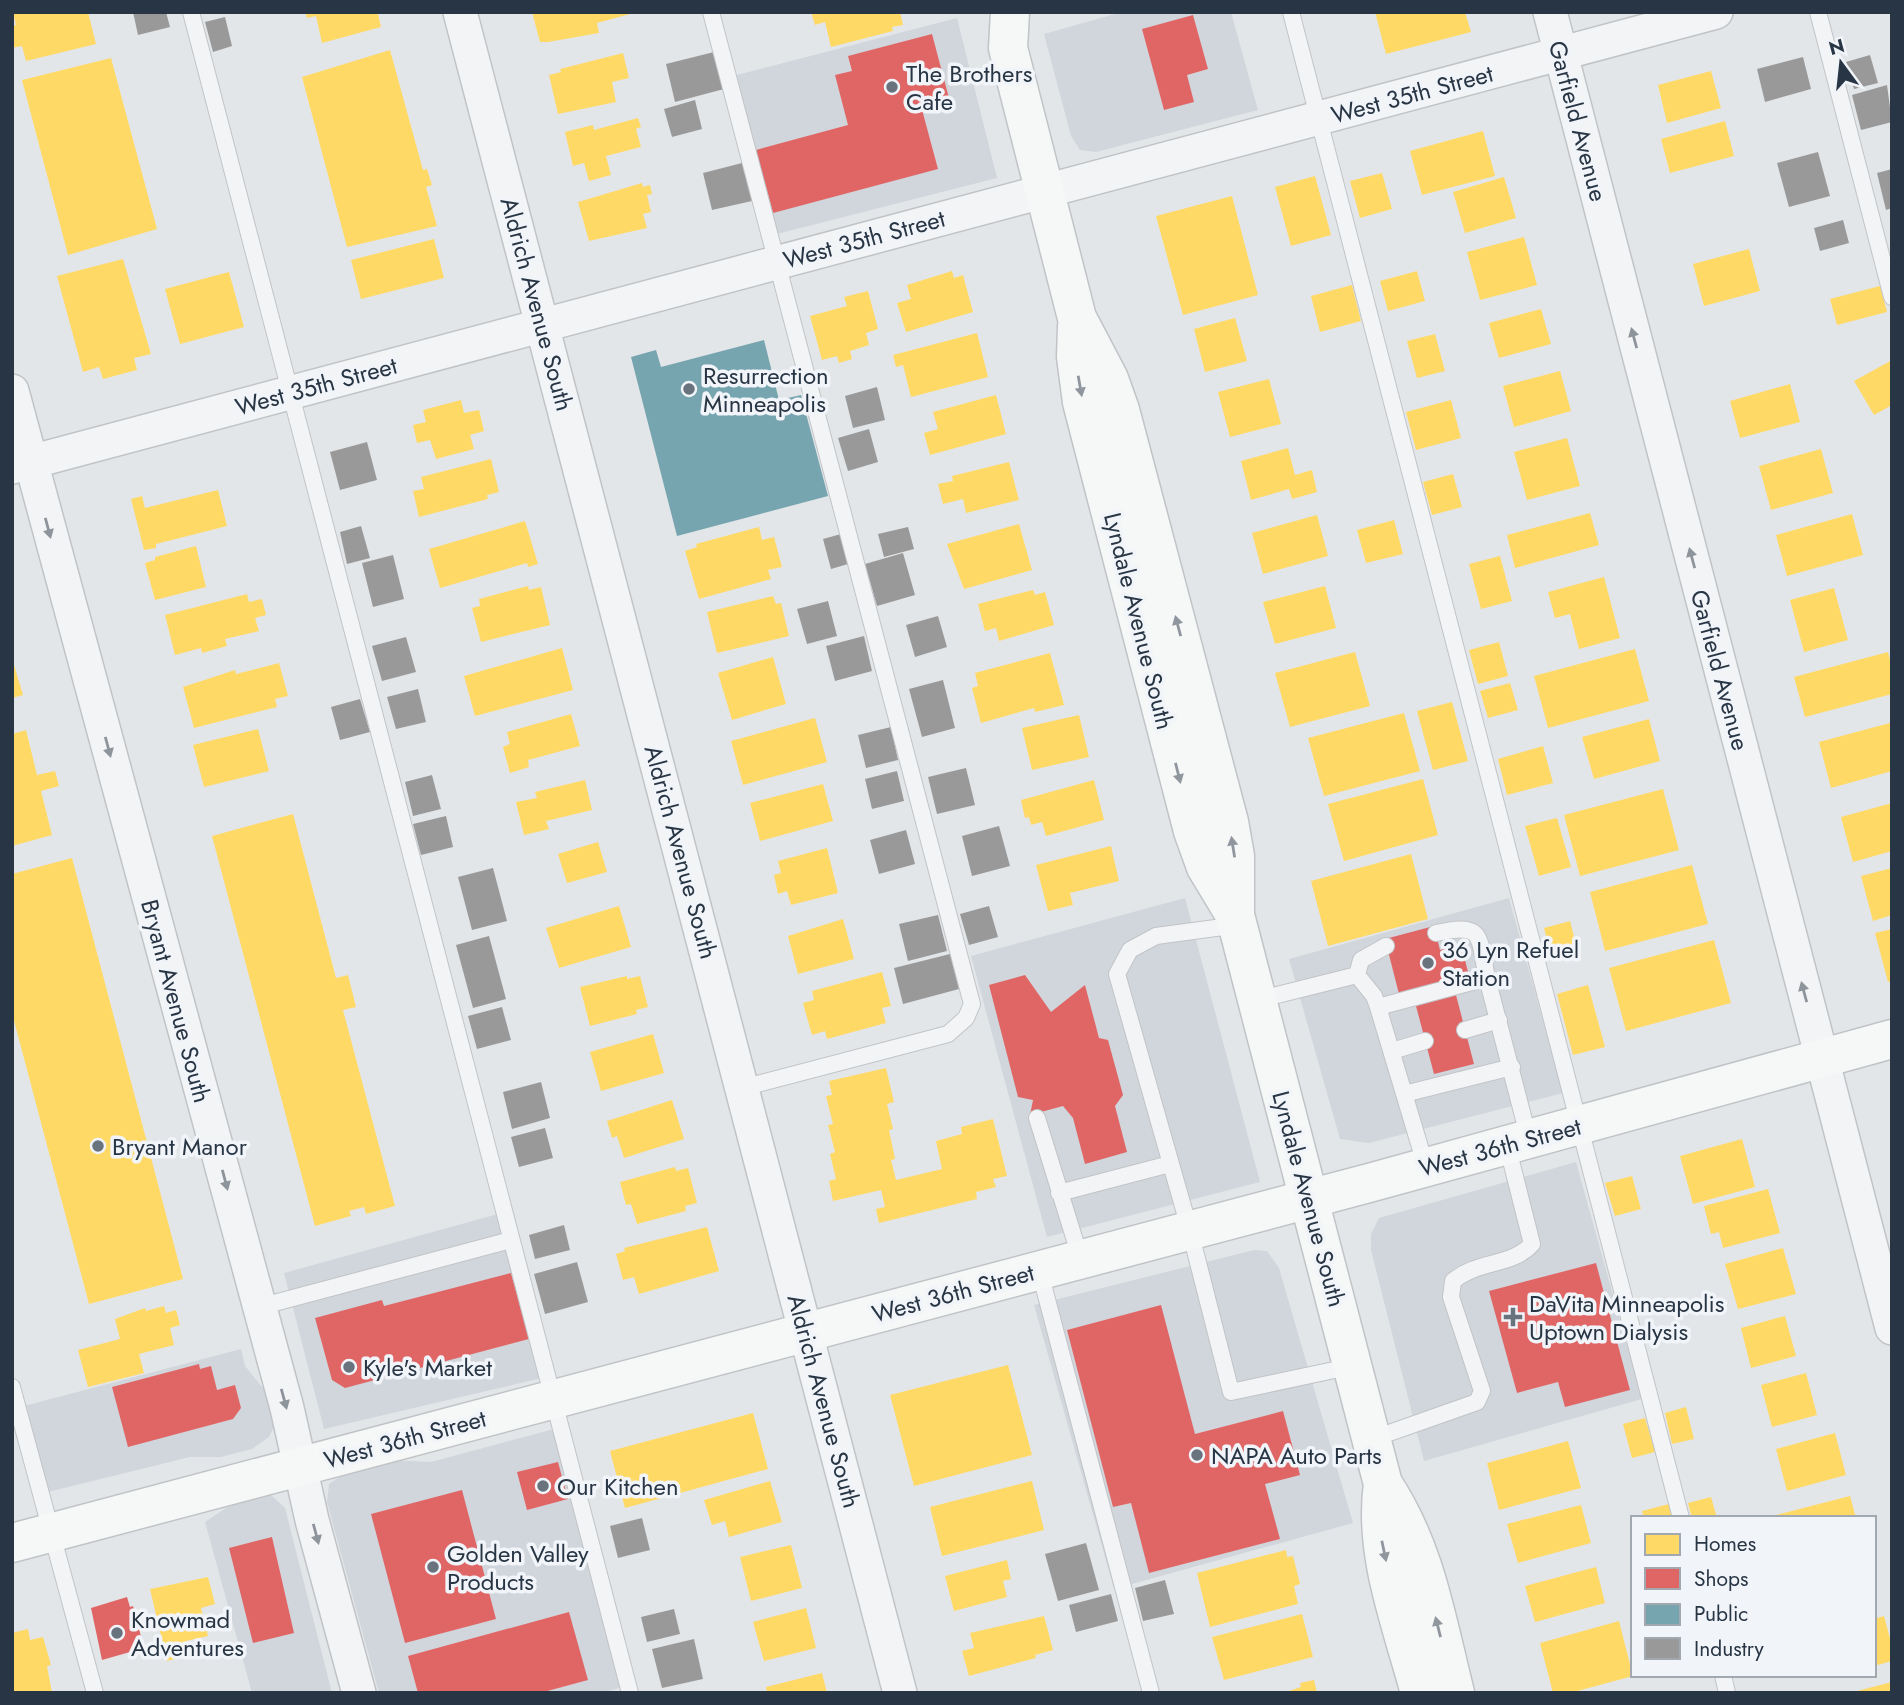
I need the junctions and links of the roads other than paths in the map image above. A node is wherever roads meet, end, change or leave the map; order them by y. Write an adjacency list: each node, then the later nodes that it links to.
1 (191, 12): 17 (lane)
2 (460, 12): 15 (street, Aldrich Avenue South)
3 (711, 12): 13 (lane)
4 (984, 12): 9 (main road, Lyndale Avenue South)
5 (1291, 12): 11 (lane)
6 (1550, 12): 10 (street, Garfield Avenue)
7 (1716, 12): 10 (street, West 35th Street)
8 (1818, 12): 14 (lane)
9 (1009, 30): 12 (main road, Lyndale Avenue South)
10 (1561, 55): 11 (street, West 35th Street); 31 (street, Garfield Avenue, one-way to 10)
11 (1318, 119): 12 (street, West 35th Street); 36 (lane)
12 (1044, 190): 13 (street, West 35th Street); 19 (main road, Lyndale Avenue South)
13 (777, 263): 15 (street, West 35th Street); 33 (lane)
14 (1892, 297)
15 (543, 326): 17 (street, West 35th Street); 33 (street, Aldrich Avenue South)
16 (12, 391): 18 (street, Bryant Avenue South)
17 (290, 393): 18 (street, West 35th Street); 43 (lane)
18 (22, 464): 46 (street, Bryant Avenue South, one-way to 46)
19 (1236, 920): 24 (main road, Lyndale Avenue South); 38 (lane)
20 (1436, 933): 23 (lane)
21 (1386, 946): 22 (lane)
22 (1357, 975): 24 (lane); 25 (lane)
23 (1488, 978): 25 (lane); 26 (lane)
24 (1257, 1000): 41 (main road, Lyndale Avenue South)
25 (1378, 1007): 30 (lane)
26 (1499, 1020): 27 (lane); 32 (lane)
27 (1465, 1030)
28 (1892, 1039): 31 (main road, West 36th Street)
29 (1425, 1041): 30 (lane)
30 (1391, 1051): 34 (lane)
31 (1821, 1058): 36 (main road, West 36th Street); 47 (street, Garfield Avenue)
32 (1512, 1067): 34 (lane); 37 (lane)
33 (743, 1088): 48 (street, Aldrich Avenue South)
34 (1404, 1094): 39 (lane)
35 (1037, 1118): 40 (lane)
36 (1577, 1125): 37 (main road, West 36th Street); 55 (lane)
37 (1518, 1142): 39 (main road, West 36th Street); 52 (lane)
38 (1170, 1164): 40 (lane); 42 (lane)
39 (1426, 1167): 41 (main road, West 36th Street)
40 (1059, 1193): 44 (lane)
41 (1309, 1199): 42 (main road, West 36th Street); 49 (main road, Lyndale Avenue South)
42 (1189, 1231): 44 (main road, West 36th Street); 49 (lane)
43 (510, 1240): 46 (lane); 51 (lane)
44 (1081, 1260): 45 (main road, West 36th Street)
45 (1040, 1269): 48 (main road, West 36th Street); 62 (lane)
46 (259, 1307): 53 (street, Bryant Avenue South, one-way to 53)
47 (1892, 1328)
48 (807, 1332): 51 (main road, West 36th Street); 61 (street, Aldrich Avenue South)
49 (1353, 1366): 52 (main road, Lyndale Avenue South)
50 (12, 1387): 56 (lane)
51 (552, 1399): 53 (main road, West 36th Street); 60 (lane)
52 (1372, 1439): 54 (main road, Lyndale Avenue South)
53 (300, 1467): 56 (main road, West 36th Street); 59 (street, Bryant Avenue South, one-way to 59)
54 (1383, 1484): 63 (main road, Lyndale Avenue South, one-way to 63); 64 (main road, Lyndale Avenue South, one-way to 54)
55 (1680, 1516)
56 (52, 1532): 57 (main road, West 36th Street); 58 (lane)
57 (12, 1543)
58 (95, 1693)
59 (359, 1693)
60 (629, 1693)
61 (900, 1693)
62 (1150, 1693)
63 (1420, 1693)
64 (1455, 1693)

